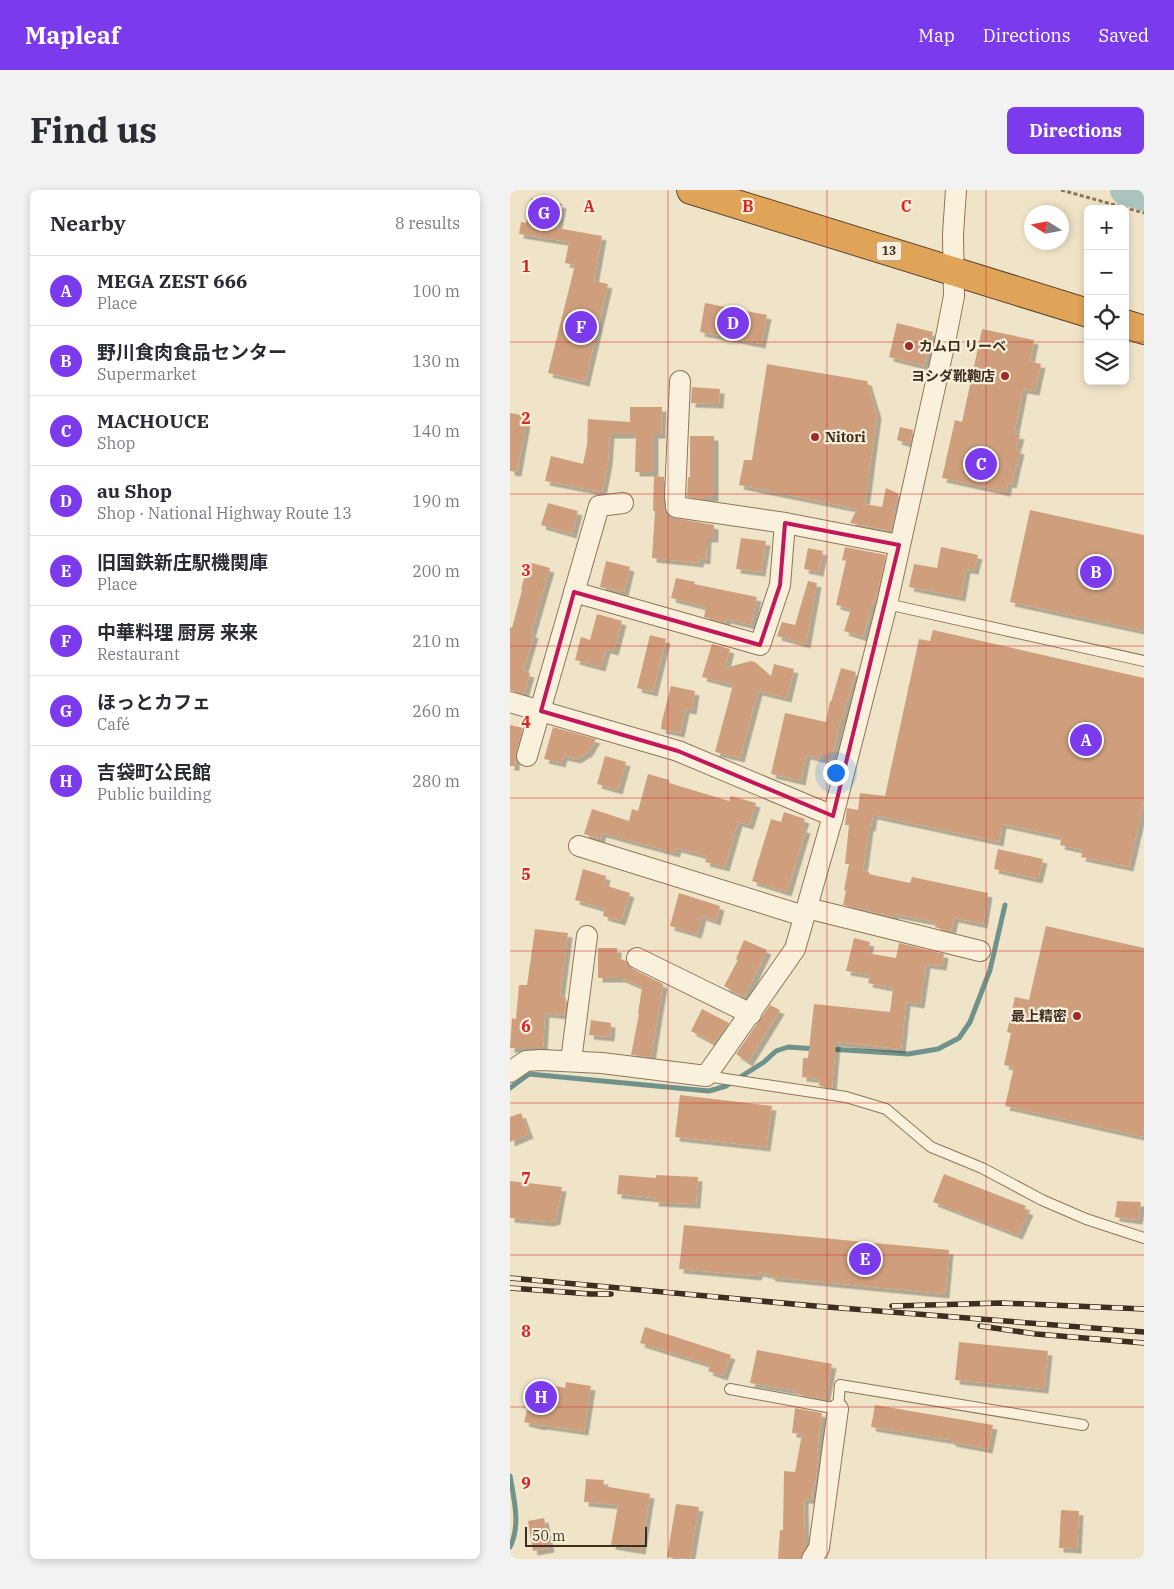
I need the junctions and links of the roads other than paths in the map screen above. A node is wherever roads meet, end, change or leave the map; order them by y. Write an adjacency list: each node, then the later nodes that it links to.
1 (691, 190): 3 (highway, 13)
2 (956, 190): 3 (street)
3 (954, 271): 4 (highway, 13); 10 (street)
4 (1084, 312)
5 (1129, 325): 6 (highway)
6 (1144, 330)
7 (680, 381): 9 (street)
8 (623, 503): 11 (street)
9 (786, 523): 10 (street); 11 (street)
10 (899, 545): 12 (street)
11 (574, 592): 15 (street)
12 (887, 604): 13 (lane); 17 (street)
13 (1144, 661)
14 (510, 702): 15 (street)
15 (541, 711): 16 (street); 17 (street)
16 (527, 756)
17 (833, 816): 19 (street)
18 (579, 846): 19 (street)
19 (806, 912): 21 (street); 23 (street)
20 (587, 936): 24 (street)
21 (980, 951)
22 (637, 958): 23 (street)
23 (751, 1014): 26 (street)
24 (571, 1061): 25 (street); 26 (street)
25 (510, 1072)
26 (706, 1076): 27 (lane)
27 (1144, 1238)
28 (730, 1389): 29 (lane)
29 (838, 1409): 30 (lane); 31 (street)
30 (1083, 1425)
31 (812, 1559)

